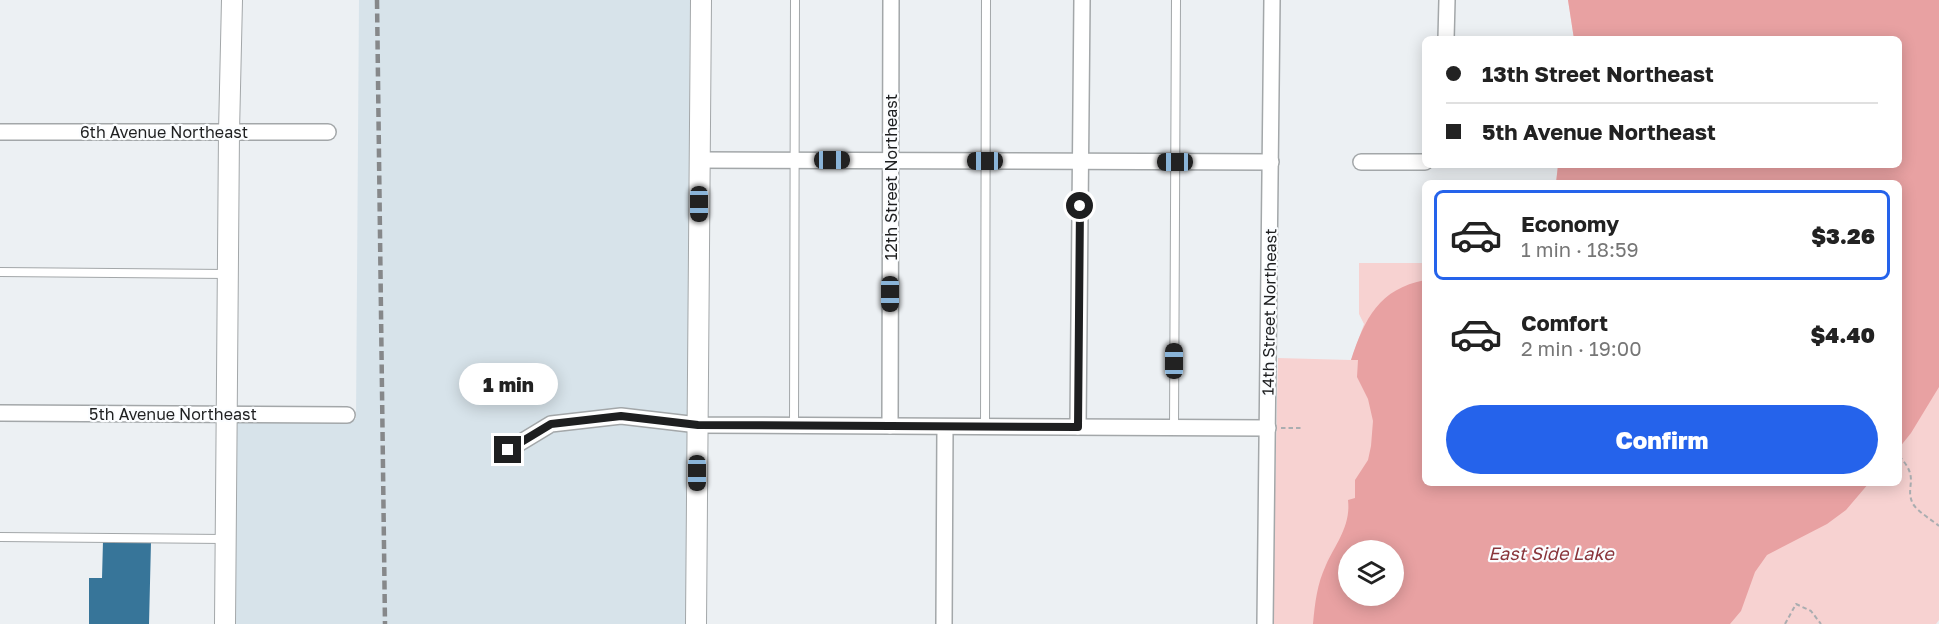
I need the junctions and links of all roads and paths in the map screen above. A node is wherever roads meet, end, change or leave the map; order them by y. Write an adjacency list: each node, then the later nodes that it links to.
1 (232, 0): 12 (street)
2 (701, 0): 14 (street)
3 (795, 0): 15 (lane)
4 (891, 0): 16 (street, 12th Street Northeast)
5 (986, 0): 17 (lane)
6 (1082, 0): 18 (street)
7 (1176, 0): 19 (lane)
8 (1272, 0): 20 (street, 14th Street Northeast)
9 (1447, 0): 10 (street)
10 (1446, 36)
11 (0, 132): 12 (street, 6th Avenue Northeast)
12 (229, 132): 13 (street, 6th Avenue Northeast); 24 (street)
13 (328, 132)
14 (699, 160): 15 (street); 28 (street)
15 (793, 160): 16 (street); 29 (lane)
16 (891, 161): 17 (street); 30 (street, 12th Street Northeast)
17 (985, 161): 18 (street); 32 (lane)
18 (1081, 162): 19 (street); 33 (street)
19 (1175, 162): 20 (street); 34 (lane)
20 (1271, 162): 35 (street, 14th Street Northeast)
21 (1361, 162): 22 (street)
22 (1422, 162)
23 (0, 272): 24 (lane)
24 (229, 274): 26 (street)
25 (0, 413): 26 (street, 5th Avenue Northeast)
26 (228, 415): 27 (street, 5th Avenue Northeast); 41 (street)
27 (347, 415)
28 (698, 425): 29 (street); 37 (street); 43 (street)
29 (794, 426): 30 (street)
30 (890, 426): 31 (street)
31 (945, 427): 32 (street); 44 (street)
32 (985, 427): 33 (street)
33 (1078, 427): 34 (street)
34 (1174, 428): 35 (street)
35 (1268, 428): 36 (path); 45 (street, 14th Street Northeast)
36 (1302, 428)
37 (508, 450)
38 (1902, 460): 39 (path)
39 (1939, 526)
40 (0, 537): 41 (lane)
41 (226, 539): 42 (street)
42 (225, 624)
43 (696, 624)
44 (944, 624)
45 (1265, 624)
46 (1785, 624): 47 (path)
47 (1821, 624)

